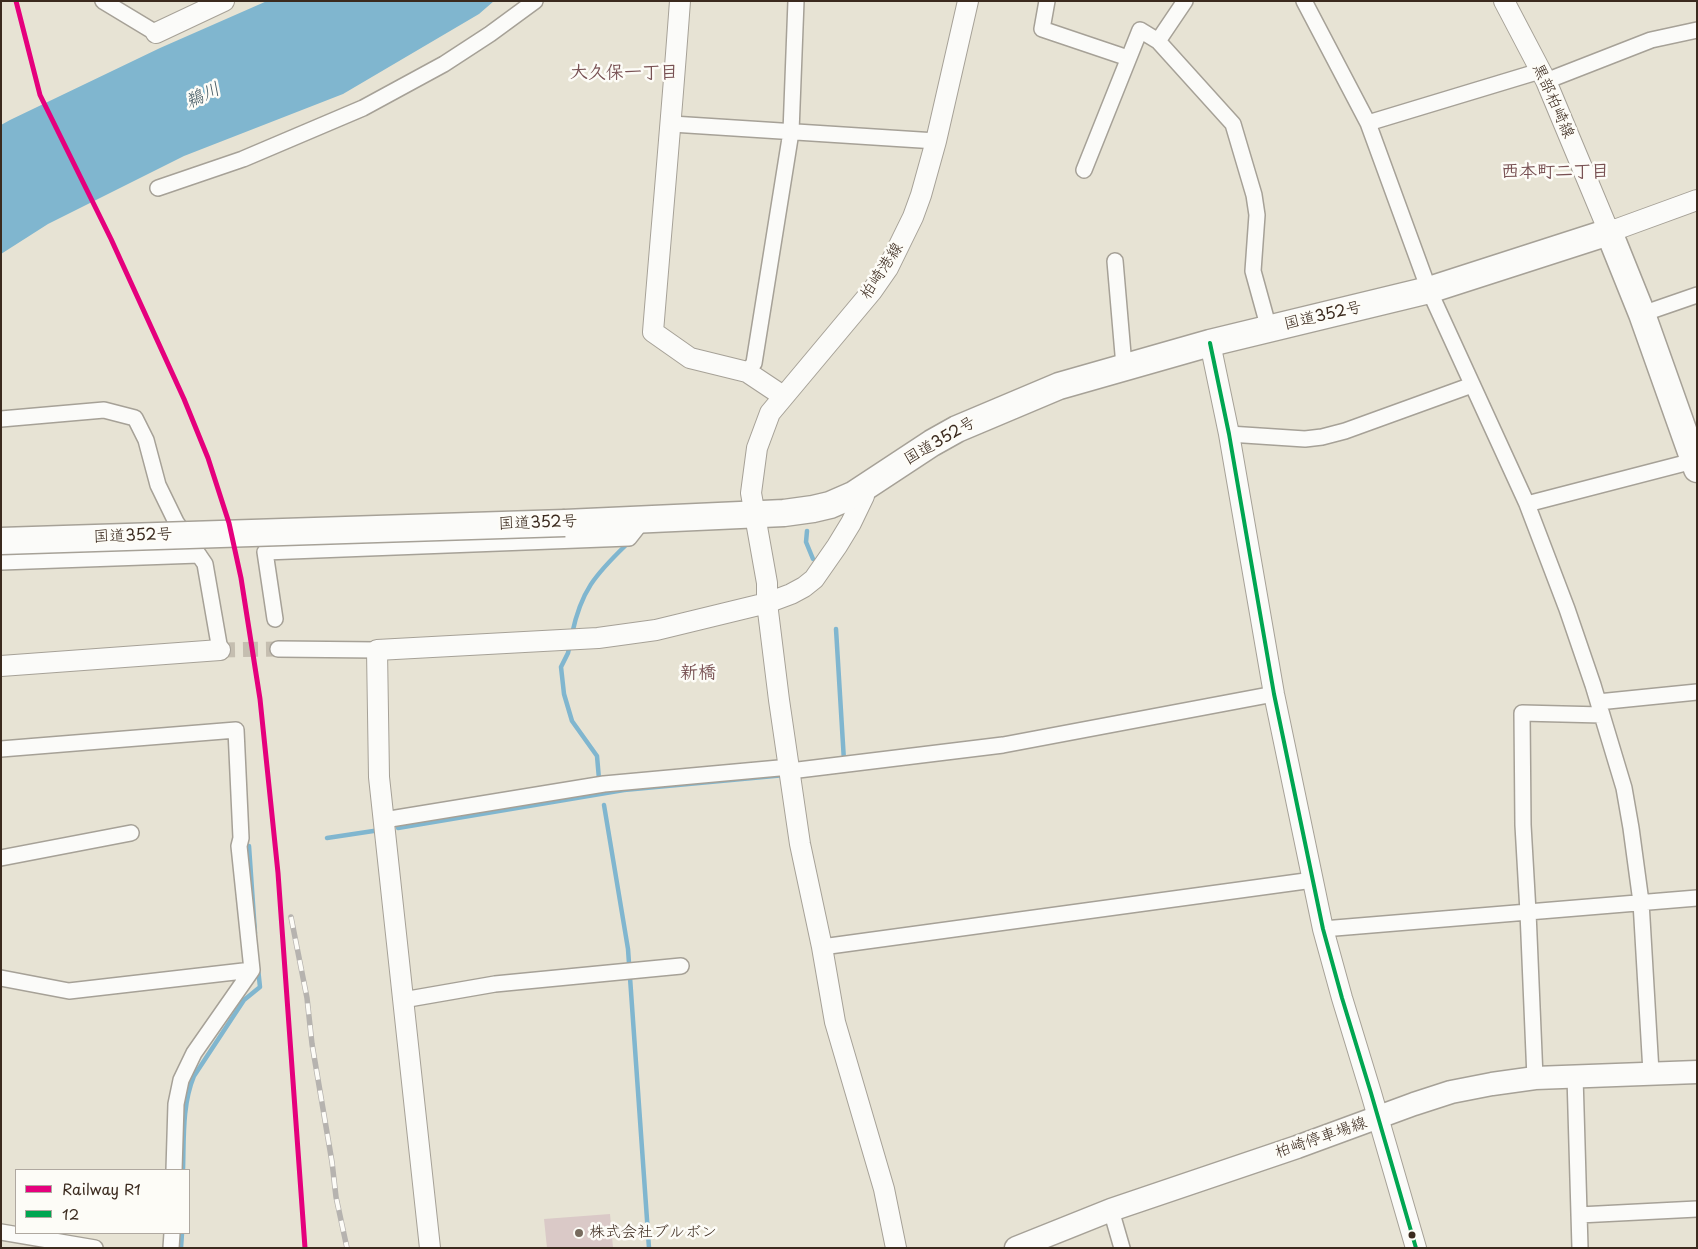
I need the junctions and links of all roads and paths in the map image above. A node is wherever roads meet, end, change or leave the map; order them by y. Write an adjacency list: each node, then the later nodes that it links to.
1 (103, 1): 12 (street)
2 (224, 1): 12 (street)
3 (535, 1): 21 (street)
4 (680, 1): 17 (street)
5 (796, 1): 18 (street)
6 (968, 1): 19 (street, 柏崎港線)
7 (1047, 1): 14 (street)
8 (1185, 1): 13 (street)
9 (1304, 1): 16 (street)
10 (1504, 1): 15 (street, 黒部柏崎線)
11 (1697, 30): 15 (street)
12 (156, 34)
13 (1158, 41): 14 (street); 28 (street)
14 (1128, 58): 20 (street)
15 (1543, 76): 16 (street); 23 (street, 黒部柏崎線)
16 (1368, 122): 25 (street)
17 (672, 124): 18 (street); 31 (street)
18 (791, 132): 19 (street); 31 (street)
19 (936, 142): 33 (street, 柏崎港線)
20 (1084, 170)
21 (158, 188)
22 (1697, 200): 23 (street)
23 (1610, 232): 25 (highway, 国道352号); 27 (highway)
24 (1114, 261): 30 (street)
25 (1429, 290): 28 (highway, 国道352号); 32 (street)
26 (1697, 295): 27 (street)
27 (1642, 314): 36 (highway)
28 (1269, 328): 29 (highway, 国道352号)
29 (1210, 343): 30 (highway, 国道352号); 35 (street)
30 (1124, 366): 37 (highway, 国道352号)
31 (747, 372): 33 (street)
32 (1472, 385): 35 (street); 38 (street)
33 (783, 396): 39 (street, 柏崎港線)
34 (1, 419): 42 (street)
35 (1229, 434): 51 (street)
36 (1696, 463): 38 (street)
37 (863, 488): 39 (highway, 国道352号); 44 (street)
38 (1527, 504): 52 (street)
39 (755, 514): 40 (highway, 国道352号); 44 (street, 柏崎港線)
40 (644, 519): 41 (highway, 国道352号, bridge); 45 (street)
41 (1, 541)
42 (199, 555): 43 (street); 47 (street)
43 (1, 562)
44 (767, 603): 48 (street); 54 (street, 柏崎港線)
45 (275, 619)
46 (278, 649): 48 (street)
47 (220, 650): 49 (street)
48 (377, 650): 55 (street)
49 (1, 666)
50 (1697, 692): 52 (street)
51 (1274, 694): 54 (street); 58 (street)
52 (1600, 708): 60 (street); 61 (street)
53 (1, 748): 65 (street)
54 (790, 769): 55 (street); 63 (street, 柏崎港線)
55 (384, 820): 67 (street)
56 (131, 833): 57 (street)
57 (1, 858)
58 (1313, 880): 62 (street); 63 (street)
59 (1697, 898): 60 (street)
60 (1641, 902): 61 (street); 68 (street)
61 (1528, 912): 62 (street); 71 (street)
62 (1323, 929): 72 (street)
63 (822, 947): 82 (street, 柏崎港線)
64 (680, 966): 67 (street)
65 (252, 970): 66 (street); 73 (street)
66 (1, 978)
67 (403, 1000): 81 (street)
68 (1651, 1072): 69 (main road, 柏崎停車場線); 70 (main road, 柏崎停車場線)
69 (1697, 1072)
70 (1575, 1076): 71 (main road, 柏崎停車場線); 76 (street)
71 (1535, 1078): 72 (main road, 柏崎停車場線)
72 (1379, 1118): 75 (main road, 柏崎停車場線); 85 (street)
73 (174, 1169)
74 (1697, 1209): 76 (street)
75 (1111, 1210): 83 (main road, 柏崎停車場線); 84 (street)
76 (1579, 1215): 86 (street)
77 (1, 1232): 79 (street)
78 (172, 1234): 80 (street)
79 (95, 1248)
80 (171, 1248)
81 (430, 1248)
82 (896, 1248)
83 (1016, 1248)
84 (1122, 1248)
85 (1416, 1248)
86 (1580, 1248)

